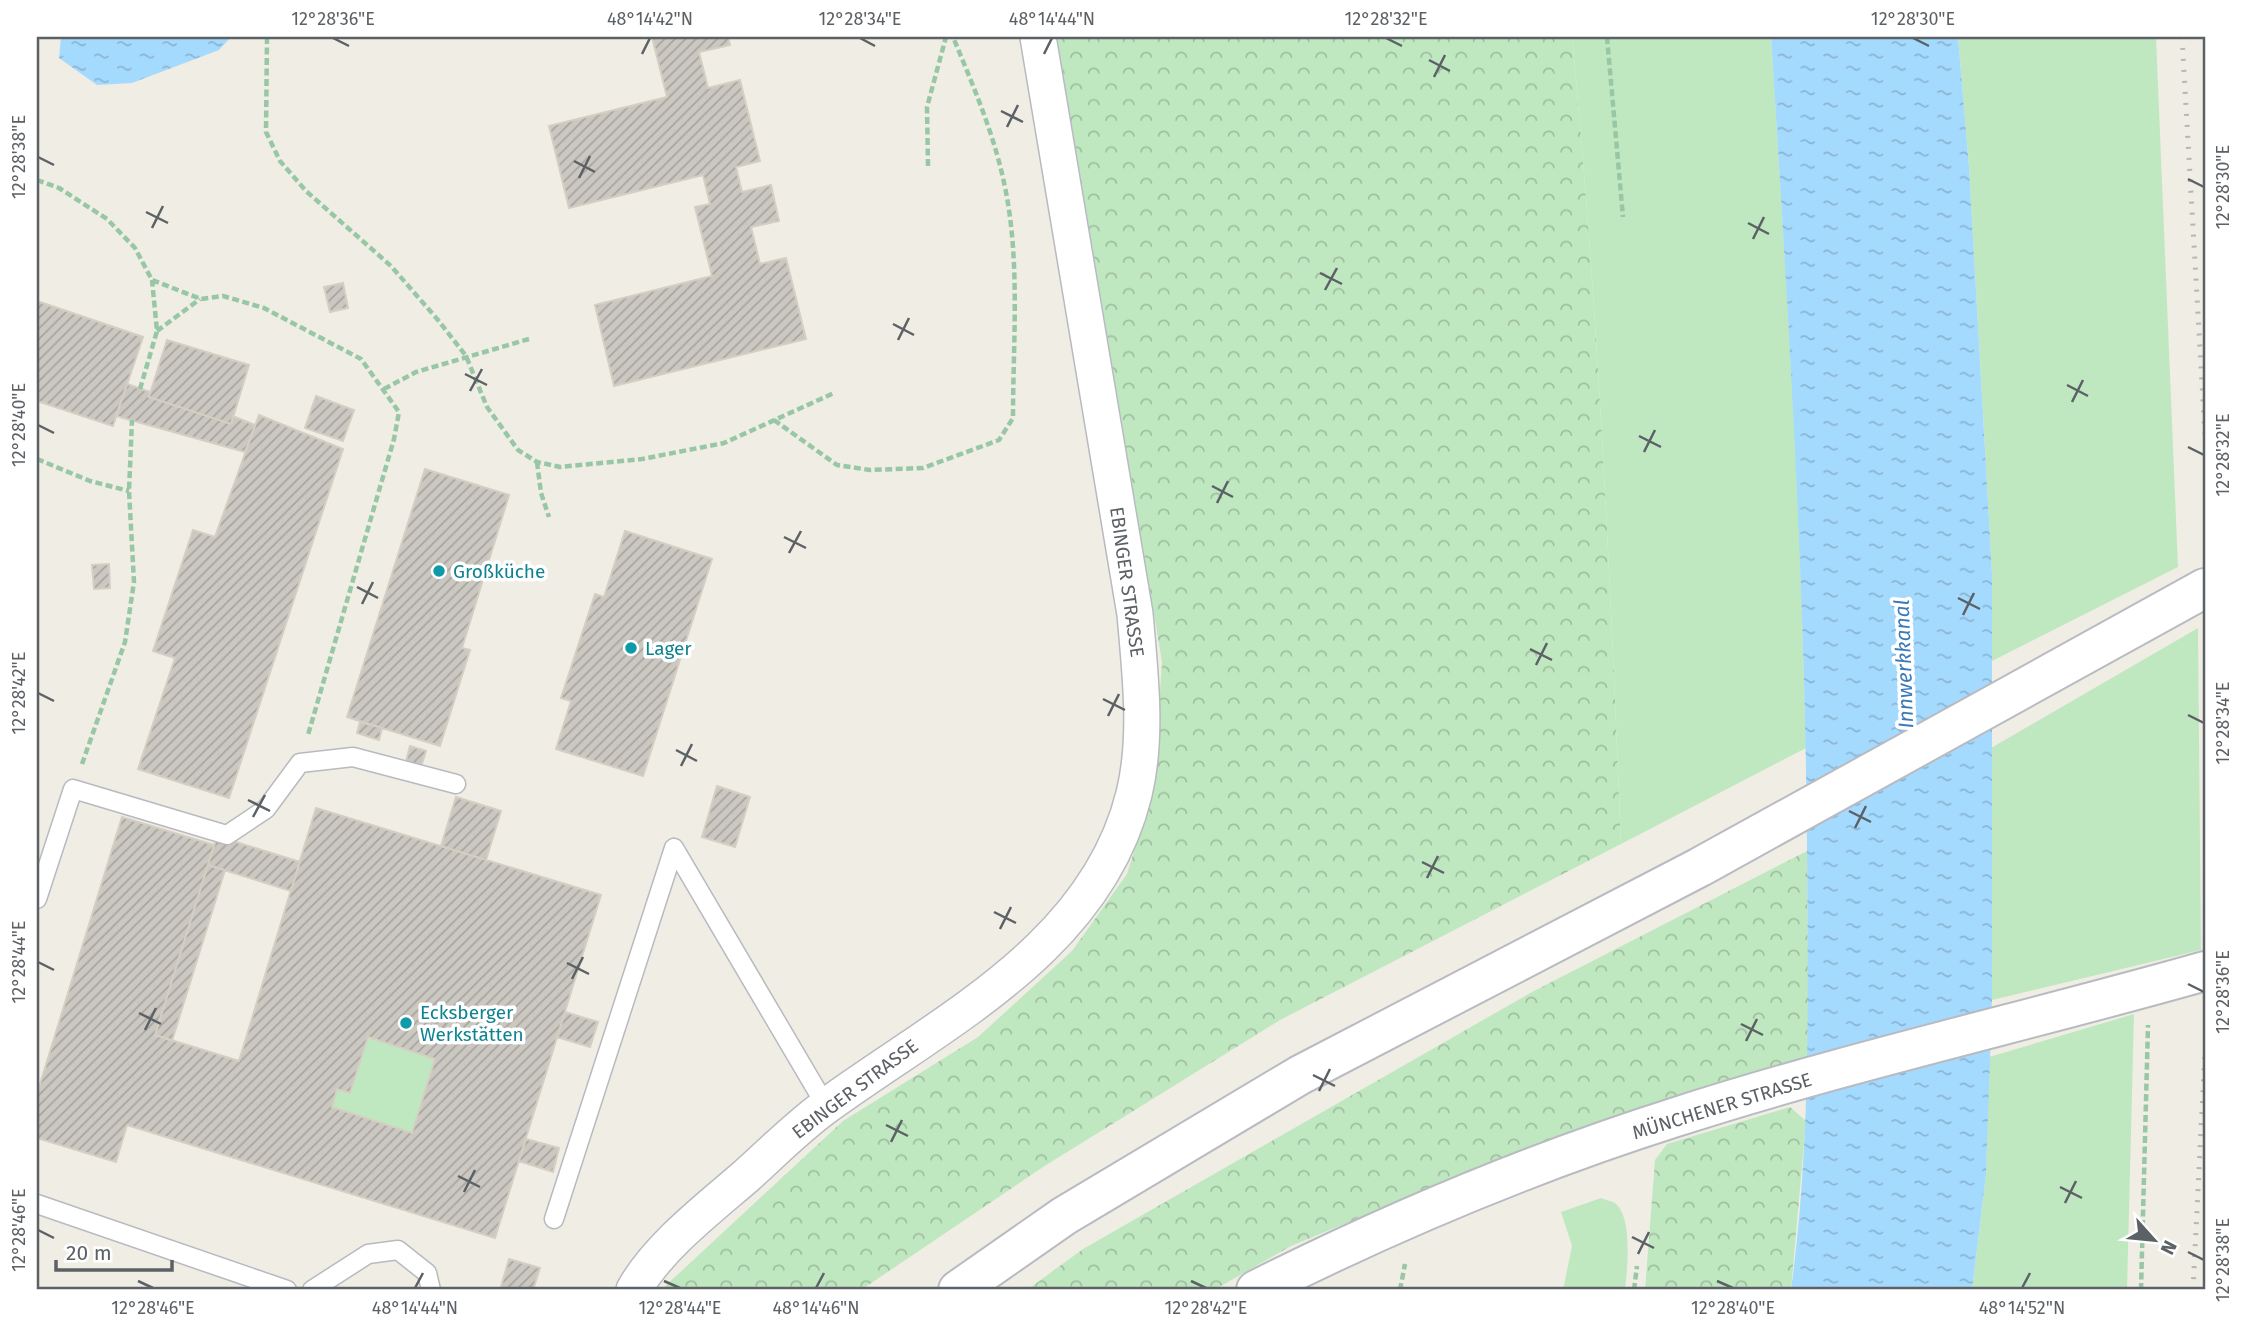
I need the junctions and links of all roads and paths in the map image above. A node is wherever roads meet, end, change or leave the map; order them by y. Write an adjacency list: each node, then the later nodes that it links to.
1 (267, 37): 13 (path)
2 (946, 37): 6 (path)
3 (953, 37): 18 (path)
4 (1038, 37): 30 (street, EBINGER STRASSE)
5 (1607, 37): 8 (path)
6 (928, 166)
7 (37, 180): 9 (path)
8 (1623, 217)
9 (152, 280): 10 (path); 11 (path)
10 (201, 299): 11 (path); 15 (path)
11 (157, 331): 14 (path)
12 (529, 339): 13 (path)
13 (466, 356): 15 (path); 20 (path)
14 (140, 389)
15 (384, 389): 24 (path)
16 (834, 393): 18 (path)
17 (132, 420): 21 (path)
18 (774, 420): 20 (path)
19 (37, 459): 21 (path)
20 (537, 462): 22 (path)
21 (129, 491): 26 (path)
22 (549, 517)
23 (2205, 588): 39 (main road)
24 (300, 763): 25 (lane); 26 (lane)
25 (456, 784)
26 (73, 789): 27 (lane)
27 (37, 899)
28 (2205, 971): 29 (main road, MÜNCHENER STRASSE)
29 (2132, 991): 40 (main road, MÜNCHENER STRASSE); 43 (path)
30 (825, 1106): 32 (lane); 38 (street, EBINGER STRASSE)
31 (37, 1204): 35 (lane)
32 (554, 1219)
33 (1407, 1252): 41 (path)
34 (1637, 1265): 42 (path)
35 (287, 1290)
36 (312, 1290): 37 (lane)
37 (431, 1290)
38 (634, 1290)
39 (958, 1290)
40 (1256, 1290)
41 (1400, 1290)
42 (1634, 1290)
43 (2141, 1290)

